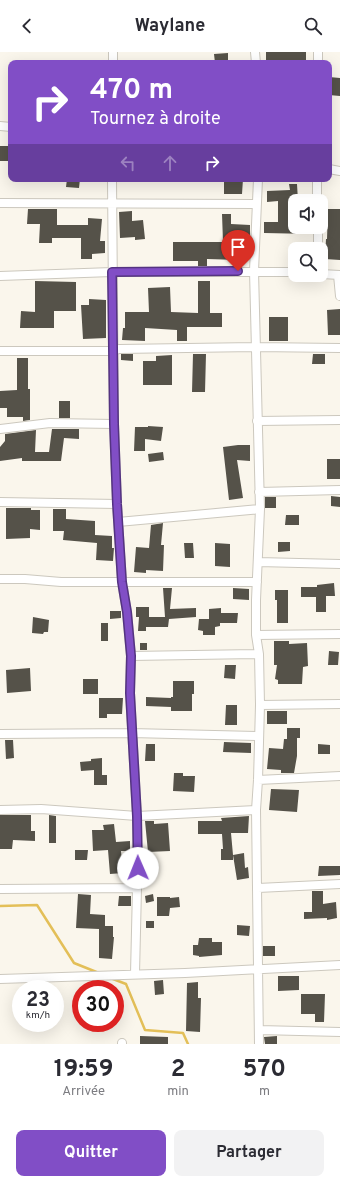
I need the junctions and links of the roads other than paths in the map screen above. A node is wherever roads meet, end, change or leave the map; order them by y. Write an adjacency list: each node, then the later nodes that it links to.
1 (112, 182): 6 (street)
2 (258, 182): 7 (street)
3 (317, 182): 4 (street)
4 (317, 194)
5 (0, 203): 6 (street)
6 (112, 204): 7 (street); 9 (street)
7 (258, 204): 8 (street)
8 (254, 271): 9 (street); 10 (street); 15 (street)
9 (112, 272): 13 (street); 18 (street)
10 (288, 272)
11 (328, 274): 12 (street)
12 (339, 275): 14 (street)
13 (0, 276)
14 (340, 296)
15 (255, 347): 16 (street); 18 (street); 20 (street)
16 (340, 348)
17 (0, 350): 18 (street)
18 (113, 351): 21 (street)
19 (340, 420): 20 (street)
20 (257, 421): 24 (street)
21 (114, 424): 22 (street); 26 (street)
22 (0, 429)
23 (340, 490): 24 (street)
24 (259, 492): 27 (street)
25 (0, 502): 26 (street)
26 (117, 504): 28 (street)
27 (260, 509): 28 (street); 29 (street)
28 (118, 522): 32 (street)
29 (258, 562): 30 (street); 33 (street)
30 (340, 564)
31 (0, 579): 32 (street)
32 (122, 582): 33 (street); 37 (street)
33 (256, 582): 35 (street)
34 (340, 634): 35 (street)
35 (256, 635): 36 (street)
36 (259, 654): 37 (street); 39 (street)
37 (131, 656): 41 (street)
38 (340, 704): 39 (street)
39 (260, 705): 42 (street)
40 (0, 734): 41 (street)
41 (131, 734): 42 (street); 47 (street)
42 (259, 736): 44 (street)
43 (340, 776): 44 (street)
44 (258, 780): 46 (street)
45 (0, 810): 47 (street)
46 (256, 810): 47 (street); 50 (street)
47 (137, 816): 49 (street)
48 (340, 884): 50 (street)
49 (138, 888): 51 (street); 54 (street)
50 (258, 888): 53 (street)
51 (0, 889)
52 (340, 965): 53 (street)
53 (259, 969): 54 (street); 56 (street)
54 (135, 974): 55 (street)
55 (0, 979)
56 (259, 1030): 57 (street); 58 (street)
57 (340, 1032)
58 (259, 1044)

